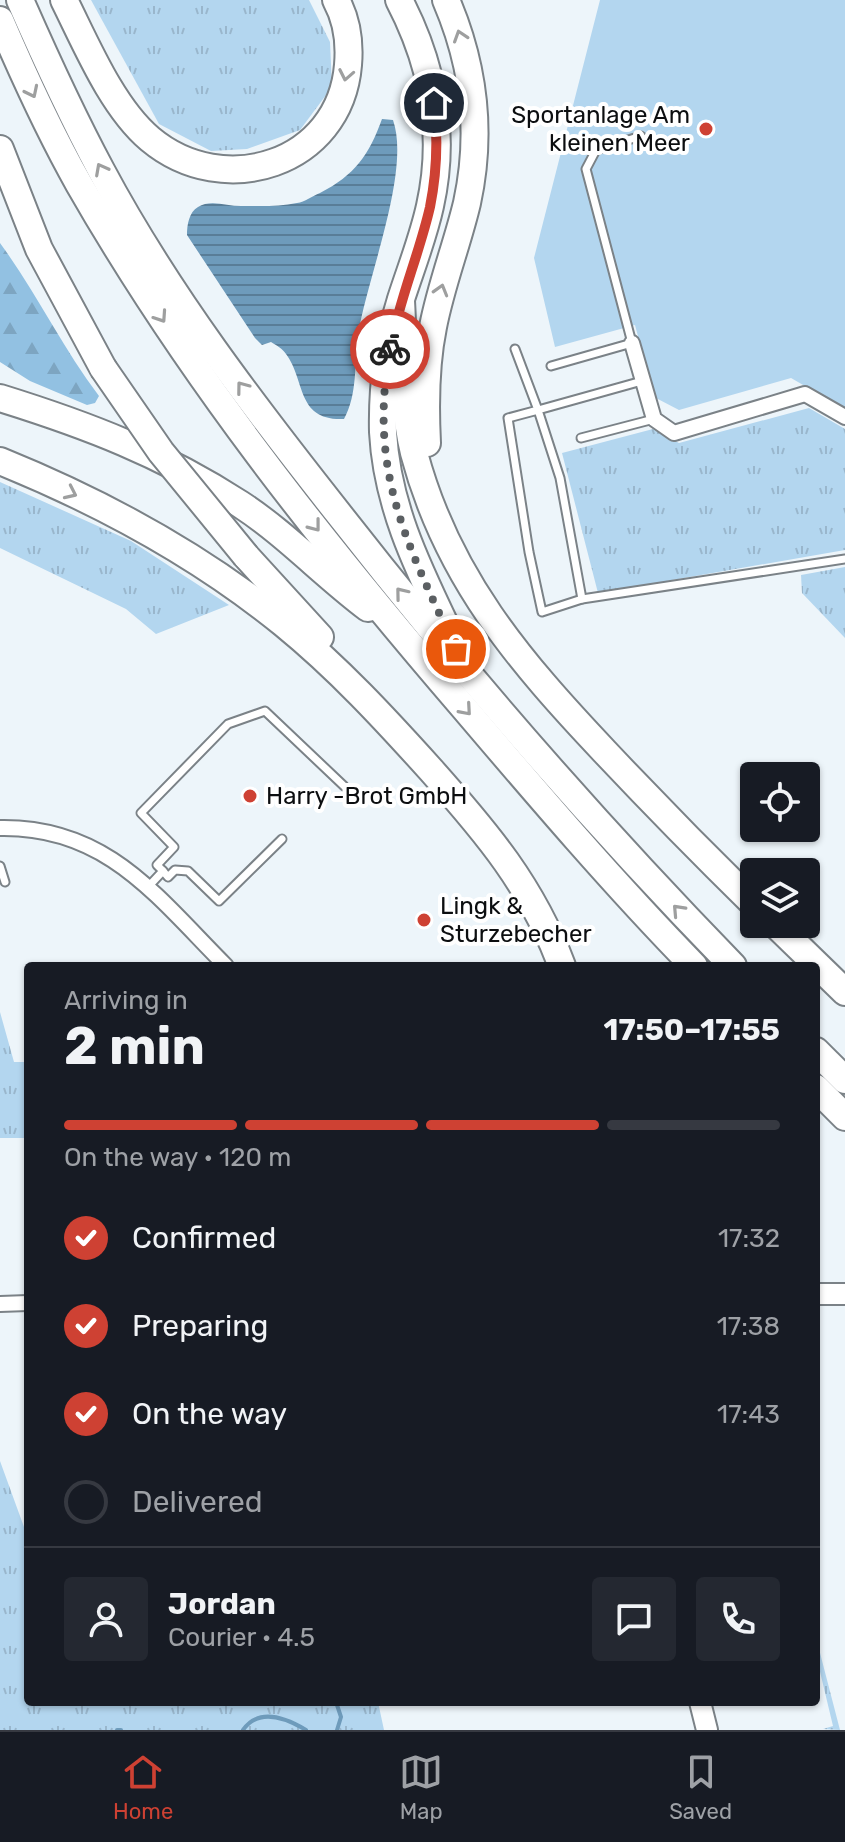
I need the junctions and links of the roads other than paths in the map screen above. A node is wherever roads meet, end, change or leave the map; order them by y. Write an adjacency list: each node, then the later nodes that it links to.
1 (20, 0): 24 (highway, one-way to 1)
2 (64, 0): 3 (highway, one-way to 2)
3 (336, 0)
4 (399, 0): 9 (highway)
5 (446, 0): 20 (highway, one-way to 5)
6 (0, 20): 23 (highway, one-way to 23)
7 (641, 136): 10 (lane)
8 (0, 149): 25 (highway, bridge)
9 (401, 301): 20 (highway); 24 (highway)
10 (632, 343): 12 (lane); 13 (street)
11 (515, 349): 15 (lane)
12 (551, 366)
13 (642, 381): 15 (lane); 17 (street)
14 (0, 398): 23 (highway)
15 (538, 410): 22 (lane); 22 (lane)
16 (845, 417): 17 (street)
17 (654, 419): 18 (lane)
18 (581, 438)
19 (0, 461): 25 (highway, one-way to 25)
20 (444, 533): 33 (highway)
21 (845, 559): 22 (lane)
22 (582, 599)
23 (397, 630): 37 (highway, one-way to 37)
24 (469, 674): 38 (highway, one-way to 24)
25 (395, 730): 36 (highway)
26 (344, 786): 30 (lane)
27 (0, 828): 32 (street)
28 (282, 839): 30 (lane)
29 (0, 866): 31 (lane)
30 (163, 871): 32 (lane)
31 (5, 882)
32 (147, 888): 35 (street)
33 (740, 890)
34 (789, 938): 39 (highway)
35 (222, 962)
36 (560, 962)
37 (690, 962)
38 (729, 962)
39 (814, 962)
40 (820, 968): 41 (highway)
41 (845, 992)
42 (820, 1055): 43 (highway)
43 (845, 1080)
44 (820, 1092): 45 (highway)
45 (845, 1117)
46 (820, 1294): 47 (main road)
47 (845, 1294)
48 (24, 1303): 49 (street)
49 (0, 1304)
50 (701, 1706): 51 (main road)
51 (707, 1730)

